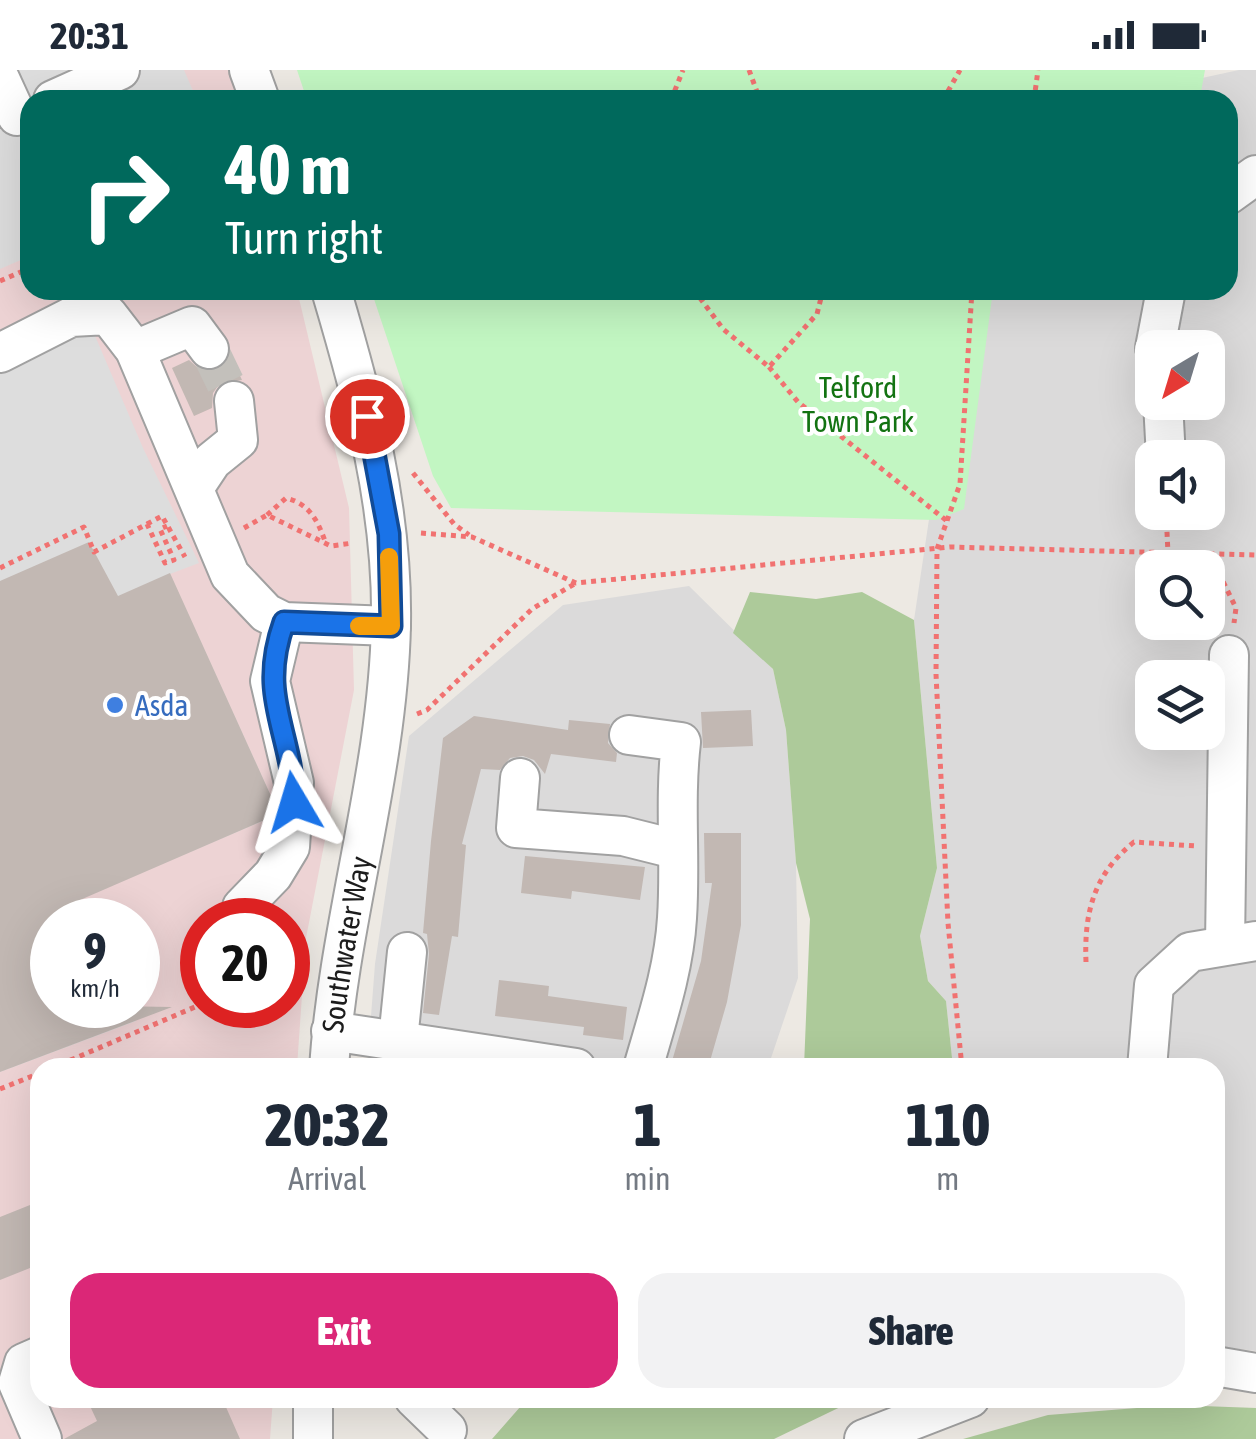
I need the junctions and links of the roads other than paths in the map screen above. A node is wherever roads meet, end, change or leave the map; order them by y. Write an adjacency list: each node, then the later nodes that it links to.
1 (120, 70): 3 (street)
2 (0, 78): 4 (street)
3 (75, 90)
4 (16, 117)
5 (334, 300): 14 (street, Southwater Way)
6 (1164, 300): 7 (street)
7 (1158, 330)
8 (209, 349): 9 (street)
9 (136, 350): 10 (street); 12 (street)
10 (0, 353)
11 (234, 401): 12 (street)
12 (196, 485): 13 (street)
13 (284, 622): 14 (street); 19 (street)
14 (391, 626): 23 (street, Southwater Way)
15 (1229, 655): 20 (street)
16 (630, 735): 18 (street)
17 (520, 778): 18 (street)
18 (675, 849): 25 (street)
19 (250, 898)
20 (1241, 943): 26 (street)
21 (407, 952): 22 (street)
22 (398, 1040): 23 (street); 24 (street)
23 (330, 1049)
24 (512, 1058)
25 (645, 1058)
26 (1147, 1058)
27 (30, 1360): 34 (street)
28 (1225, 1368): 29 (street)
29 (1256, 1373)
30 (313, 1408): 35 (street)
31 (424, 1408): 33 (street)
32 (944, 1408): 36 (street)
33 (447, 1430)
34 (42, 1439)
35 (313, 1439)
36 (864, 1439)

